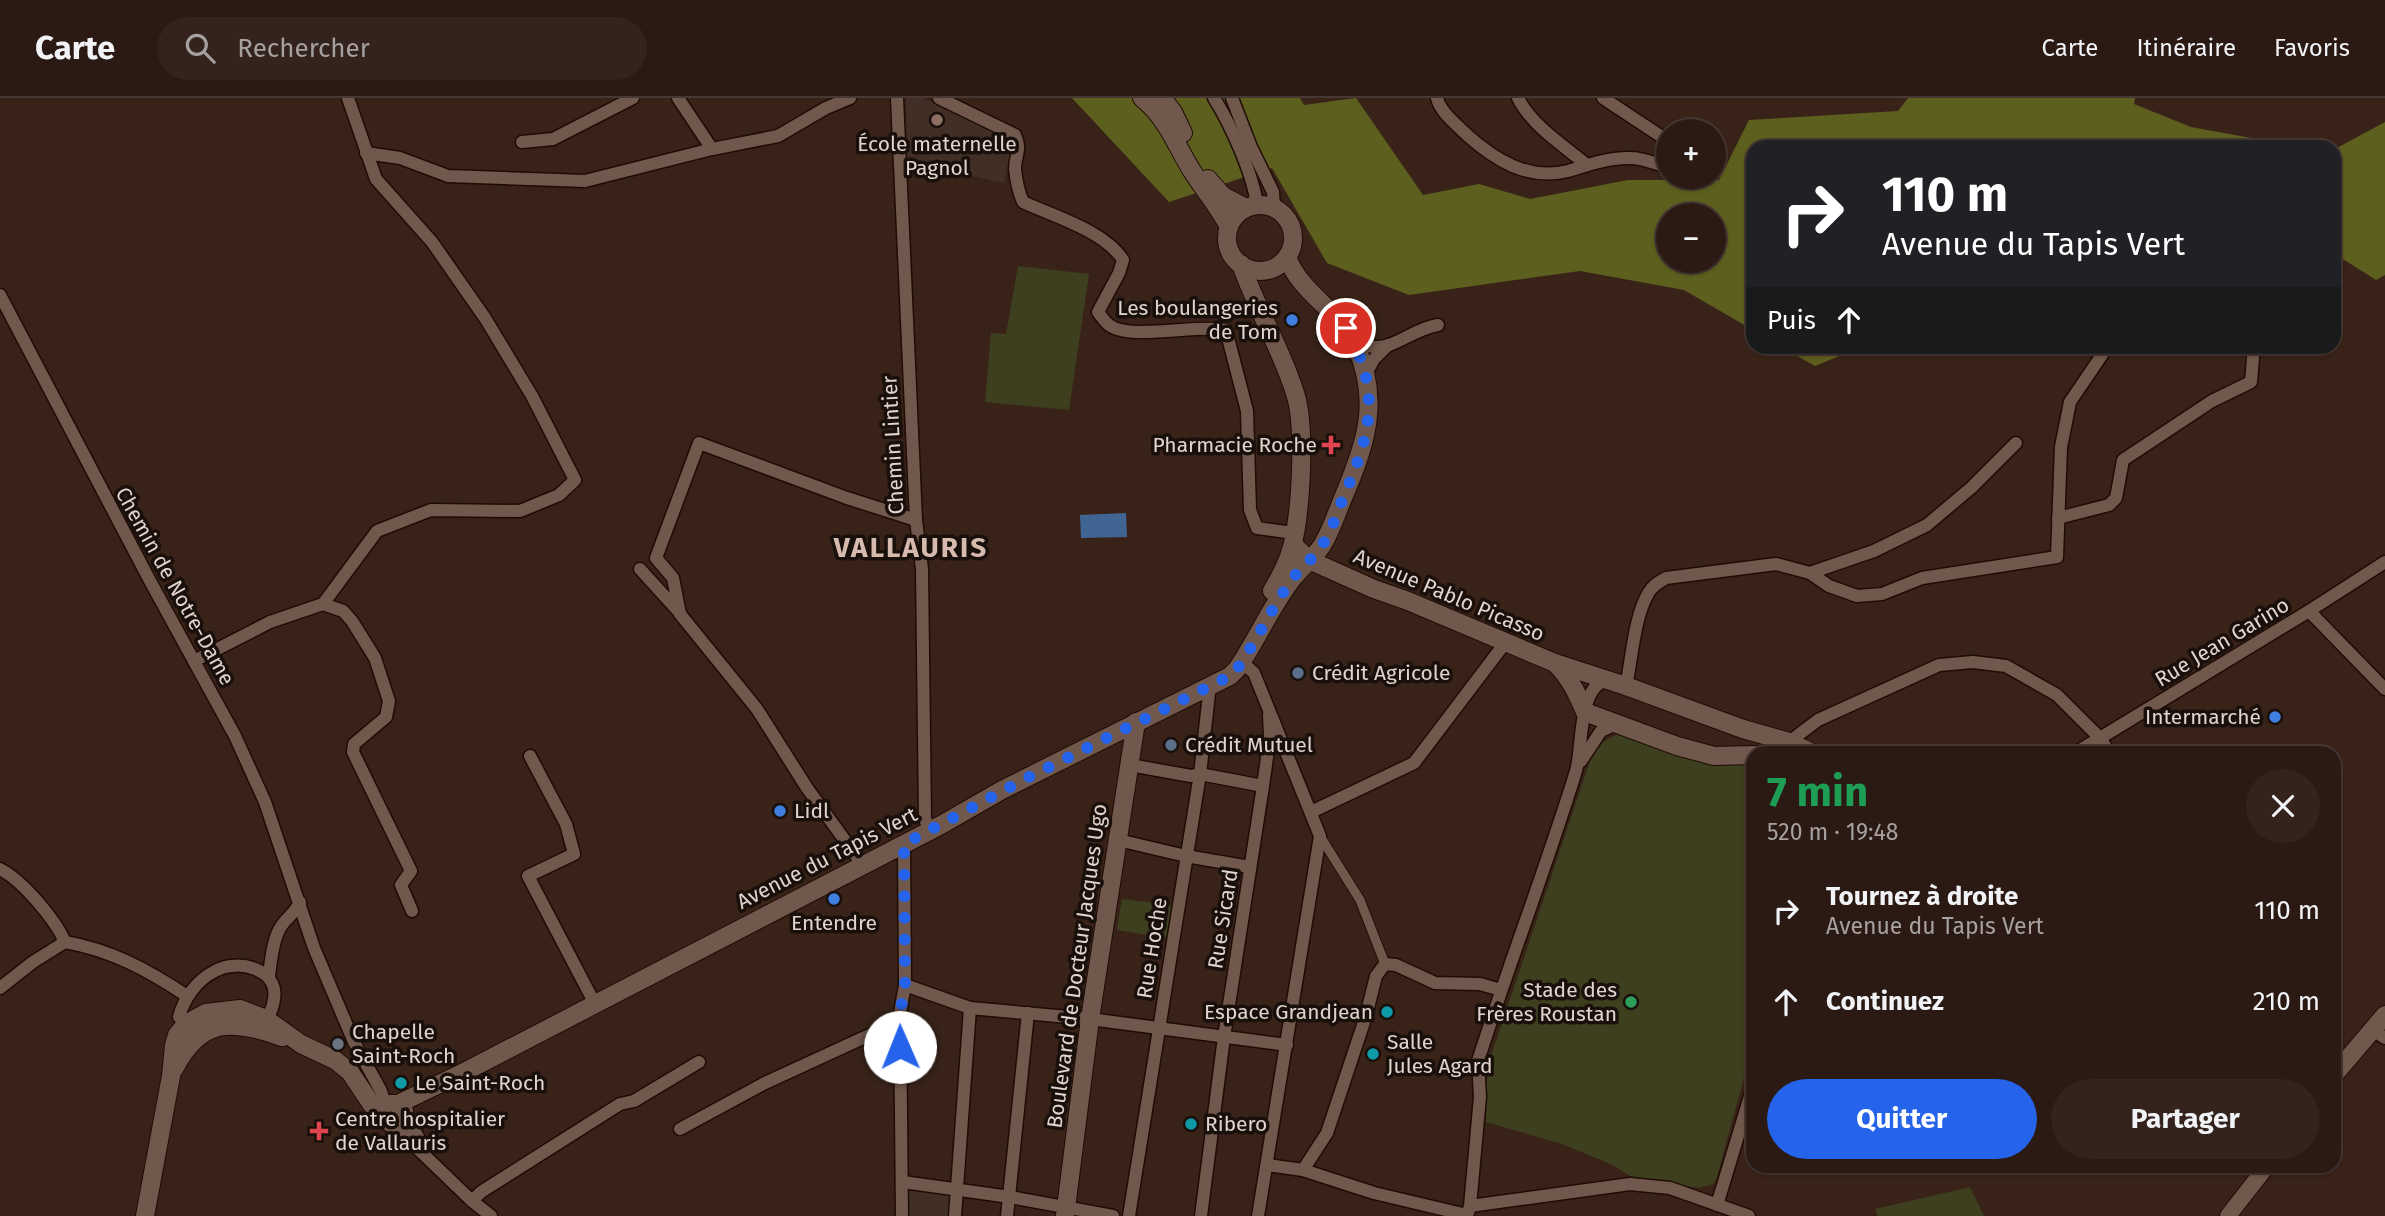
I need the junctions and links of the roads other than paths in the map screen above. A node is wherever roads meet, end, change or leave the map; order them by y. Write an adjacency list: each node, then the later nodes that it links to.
1 (348, 98): 17 (street)
2 (633, 98): 15 (street)
3 (678, 98): 16 (street)
4 (850, 98): 16 (street)
5 (897, 98): 33 (street, Chemin Lintier)
6 (939, 98): 34 (street)
7 (1142, 98): 21 (main road)
8 (1162, 98): 20 (main road)
9 (1214, 98): 20 (street)
10 (1232, 98): 20 (street)
11 (1437, 98): 19 (street)
12 (1518, 98): 19 (street)
13 (1602, 98): 14 (street)
14 (1656, 133)
15 (522, 142)
16 (712, 149): 17 (street)
17 (366, 153): 39 (street)
18 (1656, 164): 19 (street)
19 (1587, 165)
20 (1259, 207): 21 (main road); 22 (main road)
21 (1229, 227): 23 (main road)
22 (1287, 257): 23 (main road); 26 (main road)
23 (1241, 264): 34 (main road)
24 (0, 295): 43 (street, Chemin de Notre-Dame)
25 (1437, 325): 27 (street)
26 (1355, 344): 27 (street); 30 (main road)
27 (1389, 345): 30 (street)
28 (2103, 354): 32 (street)
29 (2253, 354): 32 (street)
30 (1366, 374): 35 (main road)
31 (2016, 443): 38 (street)
32 (2058, 518): 38 (street)
33 (916, 520): 41 (street); 67 (street, Chemin Lintier)
34 (1294, 539): 35 (main road, Avenue Pablo Picasso); 44 (main road)
35 (1309, 560): 42 (main road, Avenue Pablo Picasso); 44 (main road)
36 (2385, 562): 40 (street, Rue Jean Garino)
37 (640, 569): 41 (street)
38 (1810, 573): 48 (street)
39 (323, 604): 43 (street); 76 (street)
40 (2309, 611): 49 (street); 55 (street, Rue Jean Garino)
41 (680, 614): 72 (street)
42 (1505, 643): 45 (main road, Avenue Pablo Picasso); 66 (street)
43 (194, 661): 75 (street, Chemin de Notre-Dame)
44 (1242, 662): 47 (main road, Avenue du Tapis Vert); 50 (street)
45 (1555, 663): 46 (main road, Avenue Pablo Picasso); 51 (main road)
46 (1607, 680): 48 (main road, Avenue Pablo Picasso); 51 (street)
47 (1210, 685): 52 (main road, Avenue du Tapis Vert); 64 (street, Rue Hoche)
48 (1626, 686): 54 (main road, Avenue Pablo Picasso)
49 (2385, 690)
50 (1268, 712): 65 (street, Rue Sicard); 66 (street)
51 (1585, 712): 53 (main road); 63 (street)
52 (1136, 722): 62 (main road, Boulevard de Docteur Jacques Ugo); 67 (main road, Avenue du Tapis Vert)
53 (1616, 724): 60 (main road); 63 (street)
54 (1743, 729): 56 (main road, Avenue Pablo Picasso); 60 (street)
55 (2100, 738): 57 (street); 58 (street, Rue Jean Garino); 59 (street)
56 (1782, 746)
57 (1789, 746)
58 (2087, 746)
59 (2105, 746)
60 (1744, 755)
61 (530, 756): 86 (street)
62 (1130, 765): 64 (street); 69 (main road, Boulevard de Docteur Jacques Ugo)
63 (1577, 767): 84 (street)
64 (1200, 774): 65 (street); 71 (street, Rue Hoche)
65 (1263, 786): 73 (street, Rue Sicard)
66 (1311, 812): 68 (street)
67 (929, 831): 70 (main road, Avenue du Tapis Vert)
68 (1320, 836): 79 (street); 98 (street)
69 (1118, 840): 71 (street); 91 (main road, Boulevard de Docteur Jacques Ugo)
70 (904, 844): 72 (main road, Avenue du Tapis Vert); 82 (street)
71 (1186, 856): 73 (street); 94 (street, Rue Hoche)
72 (862, 864): 86 (main road, Avenue du Tapis Vert)
73 (1250, 867): 96 (street, Rue Sicard)
74 (0, 869): 77 (street)
75 (300, 902): 78 (street); 103 (street, Chemin de Notre-Dame)
76 (412, 911)
77 (65, 942): 83 (street); 85 (street)
78 (273, 946): 80 (street); 81 (street)
79 (1385, 964): 84 (street); 106 (street)
80 (254, 968): 81 (street); 85 (street)
81 (269, 976): 90 (street)
82 (905, 985): 87 (street); 92 (street)
83 (0, 988)
84 (1501, 990): 114 (street)
85 (187, 996): 93 (street)
86 (595, 1004): 103 (main road, Avenue du Tapis Vert)
87 (971, 1008): 88 (street); 109 (street)
88 (1028, 1013): 91 (street); 110 (street)
89 (2385, 1015): 95 (main road)
90 (266, 1019): 93 (main road); 97 (main road)
91 (1090, 1019): 94 (street); 113 (main road, Boulevard de Docteur Jacques Ugo)
92 (900, 1021): 104 (street); 108 (street)
93 (193, 1025): 97 (main road); 101 (main road); 101 (main road)
94 (1159, 1028): 96 (street); 121 (street, Rue Hoche)
95 (2379, 1034): 100 (main road)
96 (1224, 1037): 98 (street); 122 (street, Rue Sicard)
97 (300, 1044): 103 (main road)
98 (1287, 1045): 105 (street)
99 (699, 1062): 111 (street)
100 (2341, 1067)
101 (171, 1076): 115 (main road)
102 (1746, 1109): 112 (street)
103 (394, 1111): 111 (street)
104 (680, 1129)
105 (1267, 1165): 106 (street); 123 (street)
106 (1303, 1170): 114 (street)
107 (2262, 1173): 125 (street)
108 (903, 1182): 109 (street); 117 (street)
109 (957, 1190): 110 (street); 118 (street)
110 (1010, 1197): 113 (street); 119 (street)
111 (472, 1201): 116 (street)
112 (1717, 1205): 114 (street); 124 (street)
113 (1066, 1212): 120 (street)
114 (1468, 1212)
115 (145, 1216)
116 (491, 1216)
117 (902, 1216)
118 (955, 1216)
119 (1007, 1216)
120 (1114, 1216)
121 (1129, 1216)
122 (1201, 1216)
123 (1258, 1216)
124 (1749, 1216)
125 (2228, 1216)

